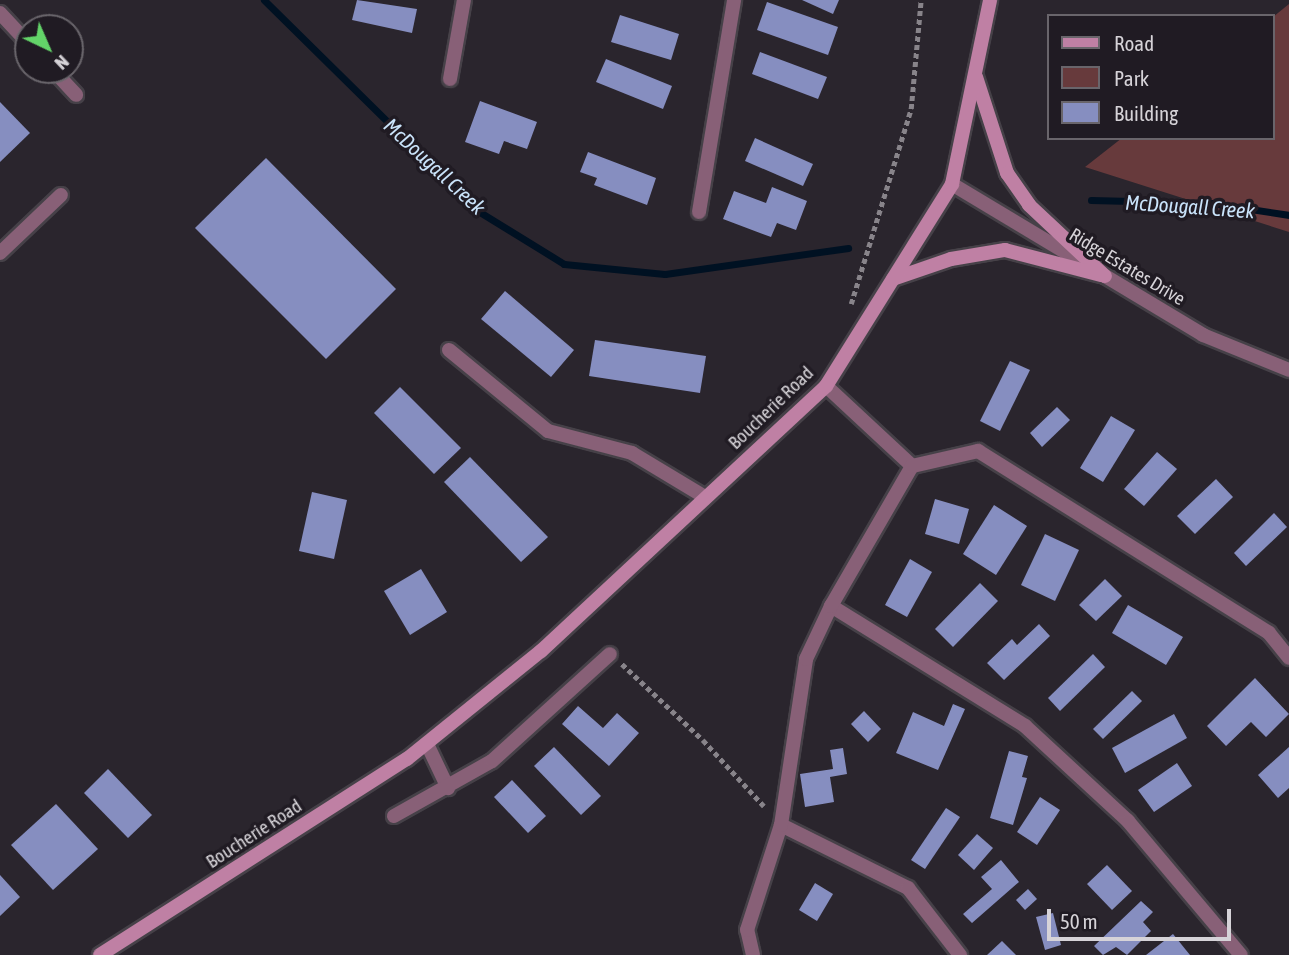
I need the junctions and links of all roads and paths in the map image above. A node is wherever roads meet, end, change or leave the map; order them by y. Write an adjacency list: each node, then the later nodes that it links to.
1 (464, 0): 8 (street)
2 (734, 0): 13 (street)
3 (921, 0): 17 (path)
4 (990, 0): 7 (main road, Boucherie Road)
5 (0, 13): 6 (street)
6 (14, 28)
7 (975, 72): 11 (main road, Boucherie Road); 15 (main road)
8 (450, 79)
9 (66, 84): 10 (street)
10 (76, 94)
11 (952, 184): 15 (street, Ridge Estates Drive); 16 (main road, Boucherie Road)
12 (61, 195): 14 (street)
13 (699, 212)
14 (2, 247)
15 (1105, 276): 16 (main road); 19 (street, Ridge Estates Drive)
16 (893, 279): 20 (main road, Boucherie Road)
17 (845, 315)
18 (449, 350): 22 (street)
19 (1289, 370)
20 (826, 386): 21 (street); 22 (main road, Boucherie Road)
21 (912, 466): 23 (street); 25 (street)
22 (705, 497): 26 (main road, Boucherie Road)
23 (831, 606): 29 (street); 33 (street)
24 (610, 654): 27 (street); 29 (path)
25 (1289, 658)
26 (427, 744): 27 (street); 30 (main road, Boucherie Road)
27 (448, 788): 28 (street)
28 (394, 816)
29 (781, 825): 31 (street); 32 (street)
30 (100, 955)
31 (753, 955)
32 (960, 955)
33 (1241, 955)

